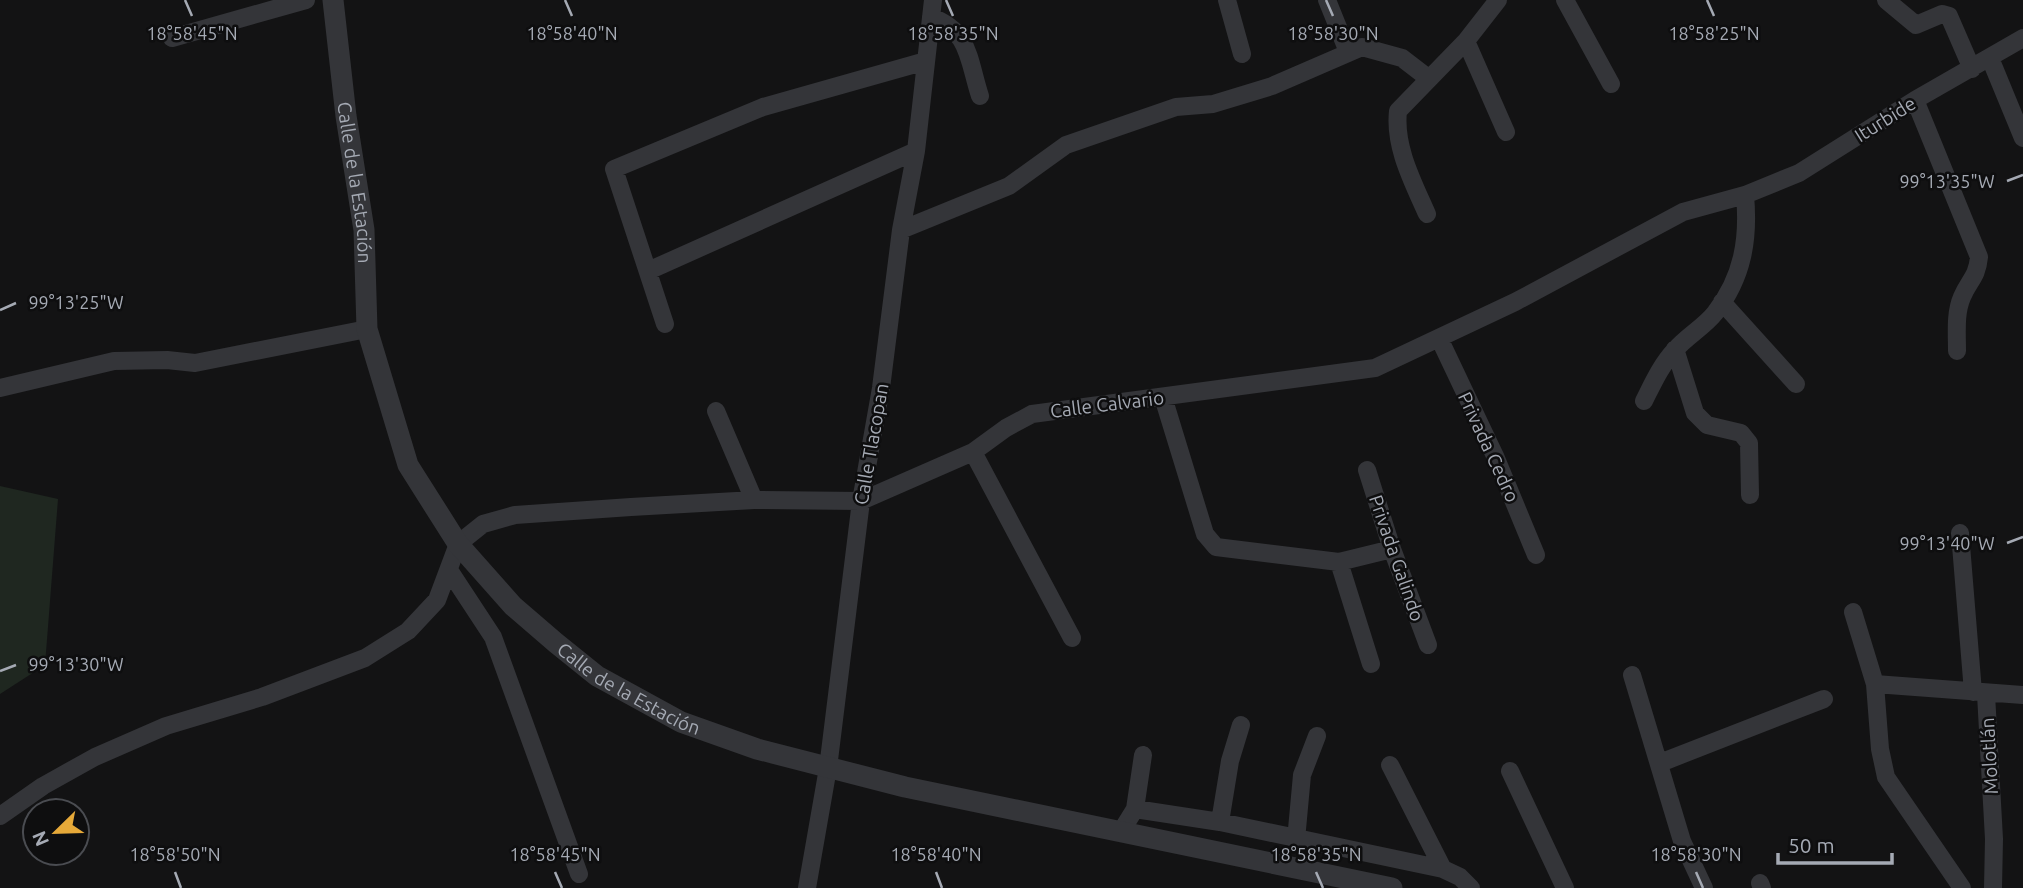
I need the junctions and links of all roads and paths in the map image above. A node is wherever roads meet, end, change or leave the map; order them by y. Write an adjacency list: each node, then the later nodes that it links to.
1 (306, 0): 9 (street)
2 (333, 0): 30 (street, Calle de la Estación)
3 (1227, 0): 13 (street)
4 (1327, 0): 12 (street)
5 (1498, 0): 11 (street)
6 (1565, 0): 18 (street)
7 (1886, 0): 16 (street)
8 (932, 8): 15 (street, Calle Tlacopan); 19 (street)
9 (172, 38)
10 (2023, 38): 14 (street, Iturbide)
11 (1466, 41): 17 (street); 21 (street)
12 (1348, 52): 17 (street); 26 (street)
13 (1242, 54)
14 (1990, 58): 16 (street, Iturbide); 22 (street)
15 (926, 61): 23 (street, Calle Tlacopan); 27 (street)
16 (1972, 69): 20 (street, Iturbide)
17 (1428, 78): 25 (street)
18 (1611, 83)
19 (980, 96)
20 (1915, 100): 24 (street, Iturbide); 33 (street)
21 (1506, 132)
22 (2023, 138)
23 (915, 151): 26 (street, Calle Tlacopan); 27 (street)
24 (1745, 195): 28 (street); 31 (street, Calle Calvario)
25 (1427, 214)
26 (901, 230): 43 (street, Calle Tlacopan)
27 (648, 271): 29 (street)
28 (1723, 302): 32 (street); 34 (street)
29 (665, 324)
30 (368, 329): 35 (street); 45 (street, Calle de la Estación)
31 (1440, 340): 36 (street, Calle Calvario); 47 (street, Privada Cedro)
32 (1675, 349): 37 (street); 41 (street)
33 (1957, 351)
34 (1796, 384)
35 (0, 388)
36 (1163, 397): 39 (street, Calle Calvario); 48 (street)
37 (1644, 401)
38 (716, 411): 42 (street)
39 (974, 452): 43 (street, Calle Calvario); 51 (street)
40 (1367, 470): 46 (street, Privada Galindo)
41 (1750, 495)
42 (754, 500): 43 (street, Calle Calvario); 45 (street, Calle Calvario)
43 (861, 501): 64 (street, Calle Tlacopan)
44 (1960, 533): 56 (street)
45 (458, 544): 49 (street); 64 (street, Calle de la Estación)
46 (1392, 549): 48 (street); 52 (street, Privada Galindo)
47 (1535, 555)
48 (1339, 562): 53 (street)
49 (449, 570): 67 (street); 72 (street)
50 (1853, 612): 55 (street)
51 (1072, 638)
52 (1428, 645)
53 (1371, 664)
54 (1632, 675): 62 (street)
55 (1875, 684): 56 (street, Molotlán); 78 (street)
56 (1979, 693): 57 (street); 79 (street, Molotlán)
57 (2023, 695)
58 (1824, 699): 62 (street)
59 (1241, 725): 68 (street)
60 (1317, 736): 70 (street)
61 (1143, 755): 66 (street)
62 (1660, 763): 77 (street)
63 (1390, 765): 71 (street)
64 (828, 768): 69 (street, Calle de la Estación); 73 (street, Calle Tlacopan)
65 (1510, 771): 76 (street)
66 (1135, 808): 68 (street); 69 (street)
67 (0, 816)
68 (1220, 822): 70 (street)
69 (1122, 830): 74 (street, Calle de la Estación)
70 (1296, 840): 71 (street)
71 (1443, 869): 75 (street)
72 (579, 874)
73 (807, 888)
74 (1392, 888)
75 (1471, 888)
76 (1565, 888)
77 (1704, 888)
78 (1962, 888)
79 (1993, 888)

